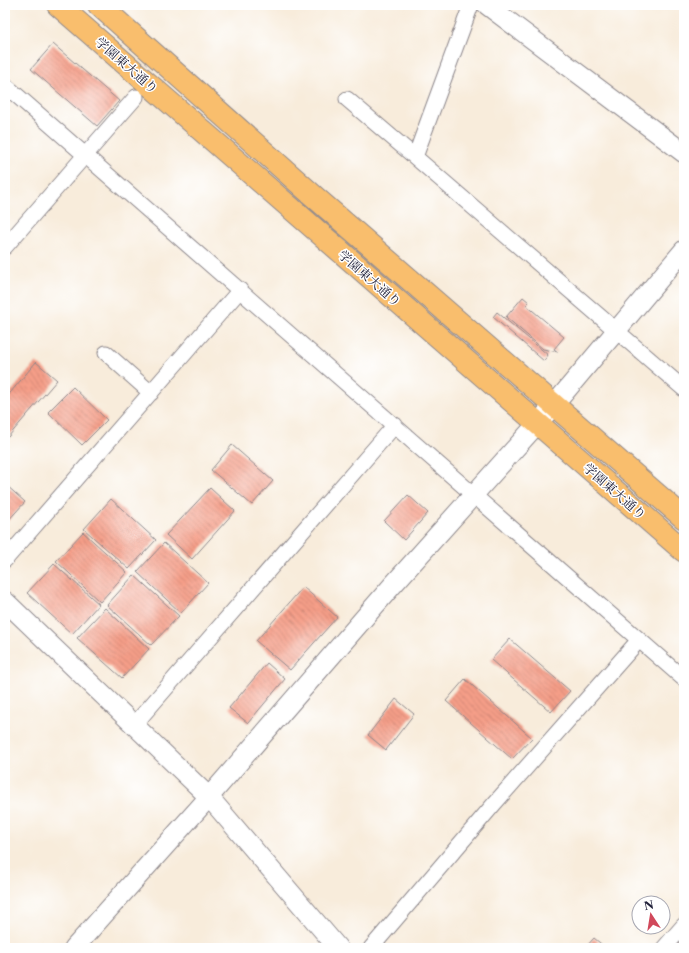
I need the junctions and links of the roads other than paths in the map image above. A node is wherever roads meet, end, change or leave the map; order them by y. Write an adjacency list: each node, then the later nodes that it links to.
1 (58, 5): 19 (main road, 学園東大通り)
2 (99, 5): 18 (main road, 学園東大通り)
3 (471, 5): 10 (street)
4 (488, 5): 8 (street)
5 (5, 85): 9 (street)
6 (136, 98): 9 (street)
7 (347, 99): 10 (street)
8 (684, 153)
9 (86, 155): 11 (street); 13 (street)
10 (416, 157): 14 (street)
11 (5, 247)
12 (684, 250): 14 (street)
13 (240, 290): 17 (street); 20 (street)
14 (616, 330): 16 (street); 18 (street)
15 (106, 353): 17 (street)
16 (684, 389)
17 (151, 393): 24 (street)
18 (554, 405): 19 (street); 22 (main road, 学園東大通り)
19 (538, 422): 21 (street); 23 (main road, 学園東大通り)
20 (395, 425): 21 (street); 28 (street)
21 (474, 494): 26 (street); 29 (street)
22 (684, 518)
23 (684, 551)
24 (5, 560)
25 (5, 601): 28 (street)
26 (639, 640): 27 (street); 33 (street)
27 (684, 679)
28 (134, 726): 29 (street)
29 (209, 798): 31 (street); 32 (street)
30 (684, 925): 34 (street)
31 (74, 948)
32 (338, 948)
33 (371, 948)
34 (664, 948)

